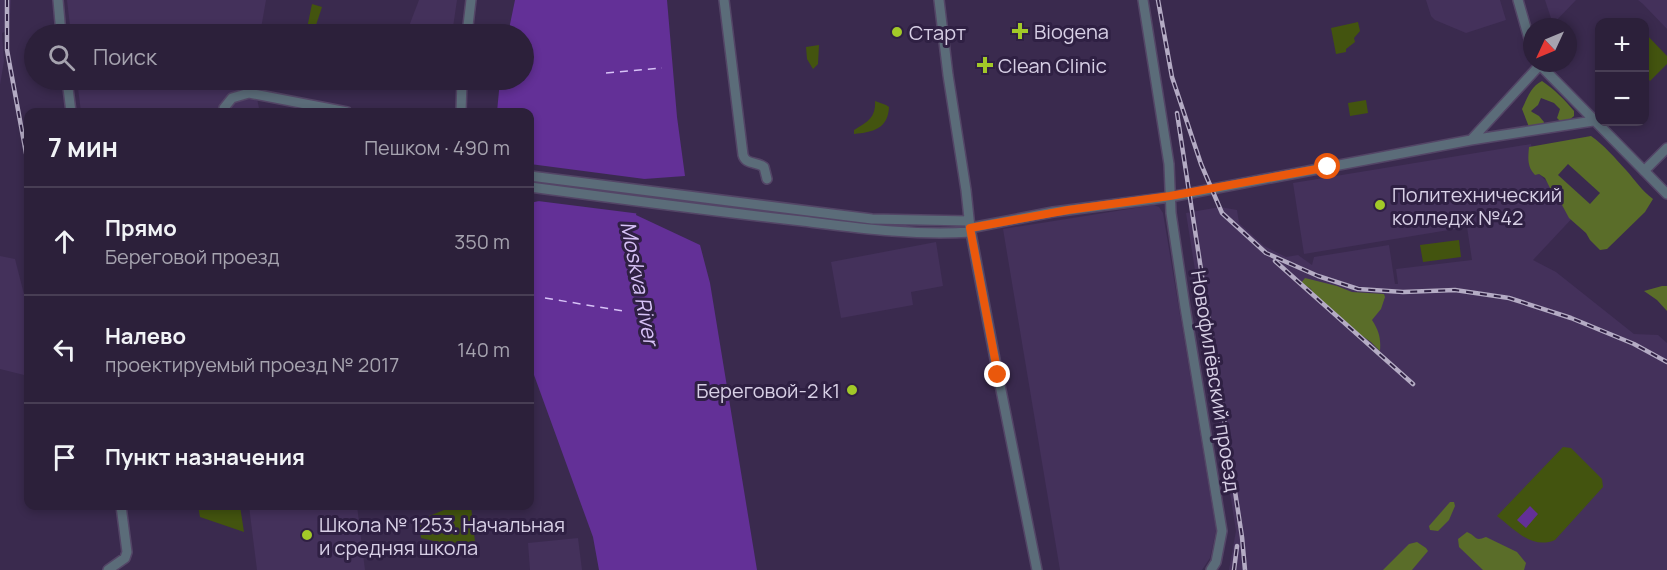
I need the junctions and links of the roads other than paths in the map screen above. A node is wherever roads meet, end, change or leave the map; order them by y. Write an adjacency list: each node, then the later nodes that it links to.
1 (58, 0): 8 (street)
2 (471, 0): 9 (street)
3 (724, 0): 23 (street)
4 (939, 0): 27 (street)
5 (1143, 0): 26 (street, Новофилёвский проезд)
6 (1518, 0): 7 (street)
7 (1523, 18)
8 (60, 24)
9 (468, 24)
10 (1531, 72): 19 (street)
11 (1546, 72): 18 (street)
12 (68, 90): 14 (street)
13 (462, 90): 17 (street)
14 (70, 108)
15 (224, 108): 16 (street)
16 (326, 108)
17 (461, 108)
18 (1593, 121): 19 (street); 21 (street)
19 (1471, 140): 26 (street)
20 (1667, 148): 21 (street)
21 (1644, 171): 25 (street)
22 (534, 177): 27 (street)
23 (767, 179)
24 (534, 188): 27 (street)
25 (1667, 194)
26 (1170, 196): 27 (street); 31 (street, Новофилёвский проезд)
27 (970, 227): 30 (street)
28 (122, 510): 29 (street)
29 (108, 570)
30 (1037, 570)
31 (1211, 570)

